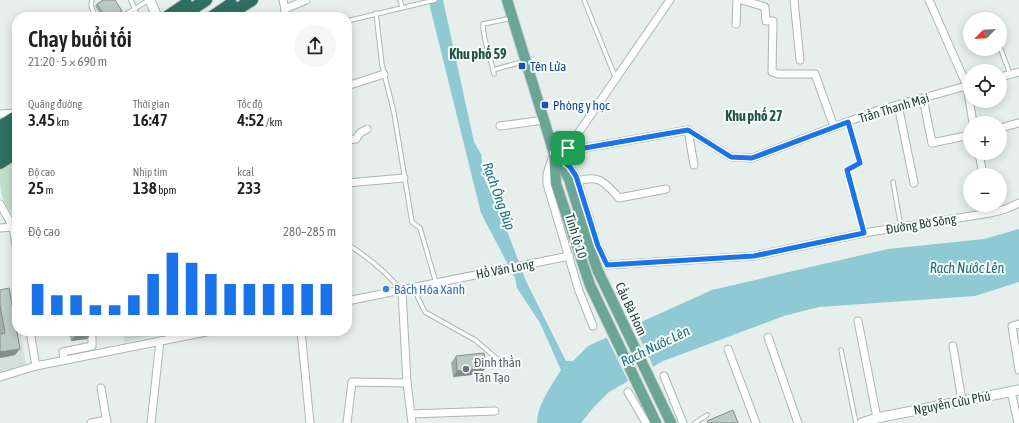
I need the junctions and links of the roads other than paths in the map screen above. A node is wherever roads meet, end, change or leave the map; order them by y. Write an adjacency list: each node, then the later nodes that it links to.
1 (92, 0): 24 (lane)
2 (131, 0): 22 (lane)
3 (150, 0): 22 (lane); 27 (main road)
4 (184, 0): 28 (highway)
5 (192, 0): 29 (highway)
6 (206, 0): 30 (highway)
7 (226, 0): 31 (highway)
8 (238, 0): 32 (highway)
9 (252, 0): 33 (highway)
10 (283, 0): 23 (street)
11 (306, 0): 23 (street)
12 (400, 0): 21 (lane)
13 (435, 0): 21 (lane)
14 (507, 0): 36 (main road, Tỉnh lộ 10)
15 (584, 0): 47 (lane)
16 (670, 0): 47 (street)
17 (737, 0): 38 (street)
18 (742, 0): 61 (street)
19 (794, 0): 40 (street)
20 (929, 0): 45 (street)
21 (402, 7): 35 (lane)
22 (134, 8): 25 (lane); 26 (lane)
23 (285, 8): 34 (street)
24 (93, 12)
25 (128, 12)
26 (136, 12)
27 (156, 12)
28 (166, 12)
29 (174, 12)
30 (188, 12)
31 (208, 12)
32 (220, 12)
33 (233, 12)
34 (285, 12)
35 (376, 13): 37 (lane); 43 (lane)
36 (513, 17): 41 (main road, Tỉnh lộ 10); 41 (lane)
37 (352, 19)
38 (736, 24)
39 (1003, 56): 44 (lane)
40 (800, 60)
41 (526, 61): 55 (main road, Tỉnh lộ 10)
42 (1019, 72): 44 (street)
43 (384, 74): 48 (street); 75 (lane)
44 (1010, 74): 46 (street)
45 (963, 75)
46 (1007, 75)
47 (616, 80): 69 (street)
48 (352, 84)
49 (963, 87): 50 (street, Trần Thanh Mại)
50 (923, 98): 51 (street, Trần Thanh Mại); 65 (street)
51 (898, 105): 56 (street, Trần Thanh Mại); 78 (street)
52 (0, 114): 53 (street)
53 (12, 115)
54 (12, 119): 60 (highway)
55 (544, 120): 58 (street); 71 (main road, Tỉnh lộ 10)
56 (848, 122): 61 (street, Trần Thanh Mại); 89 (lane)
57 (1018, 123): 59 (street)
58 (500, 126)
59 (1007, 126)
60 (0, 127)
61 (834, 127): 64 (street, Trần Thanh Mại)
62 (367, 129): 67 (street)
63 (12, 130): 66 (highway)
64 (688, 130): 69 (street); 74 (street)
65 (963, 136)
66 (0, 138)
67 (352, 139)
68 (12, 143): 70 (highway)
69 (568, 148): 71 (street)
70 (0, 151)
71 (554, 153): 76 (main road, Tỉnh lộ 10); 80 (main road, Tỉnh lộ 10); 91 (street, Tỉnh lộ 10)
72 (12, 156): 73 (highway)
73 (0, 164)
74 (694, 165)
75 (404, 178): 79 (street); 93 (lane)
76 (573, 180): 81 (street); 92 (street, Tỉnh lộ 10); 132 (main road, Cầu Bà Hom)
77 (893, 182): 87 (lane)
78 (914, 182)
79 (352, 183)
80 (556, 184): 131 (main road, Cầu Bà Hom)
81 (666, 189)
82 (1019, 203): 84 (street, Đường Bờ Sông)
83 (0, 204): 85 (street)
84 (990, 213): 87 (street, Đường Bờ Sông)
85 (12, 224)
86 (12, 226): 88 (street)
87 (901, 227): 89 (street, Đường Bờ Sông)
88 (0, 228)
89 (864, 233): 92 (street, Đường Bờ Sông)
90 (352, 247): 95 (lane)
91 (569, 256): 93 (street, Hồ Văn Long); 99 (street, Tỉnh lộ 10)
92 (607, 265)
93 (436, 283): 94 (street, Hồ Văn Long)
94 (417, 287): 95 (street, Hồ Văn Long); 110 (lane)
95 (402, 290): 96 (street, Hồ Văn Long); 115 (street)
96 (352, 301)
97 (858, 321): 123 (street)
98 (1019, 324): 112 (street)
99 (594, 326)
100 (31, 336): 111 (street)
101 (92, 336): 109 (street)
102 (186, 336): 105 (street)
103 (301, 336): 127 (street)
104 (768, 337): 136 (street)
105 (160, 341): 109 (street); 126 (street)
106 (954, 346): 119 (street)
107 (728, 349): 135 (street)
108 (841, 350): 137 (lane)
109 (64, 360): 111 (street)
110 (501, 362)
111 (36, 366): 114 (street)
112 (1019, 370)
113 (664, 376): 133 (street)
114 (0, 377)
115 (407, 383): 121 (street); 128 (street)
116 (101, 388): 124 (street)
117 (1015, 391): 119 (main road, Nguyễn Cửu Phú); 139 (street)
118 (628, 392): 130 (street)
119 (962, 401): 123 (main road, Nguyễn Cửu Phú)
120 (495, 410): 121 (street)
121 (411, 414): 129 (street)
122 (707, 415): 134 (lane)
123 (877, 418): 138 (main road, Nguyễn Cửu Phú)
124 (107, 422): 125 (street)
125 (91, 423)
126 (151, 423)
127 (310, 423)
128 (347, 423)
129 (412, 423)
130 (646, 423)
131 (656, 423)
132 (671, 423)
133 (683, 423)
134 (695, 423)
135 (756, 423)
136 (798, 423)
137 (856, 423)
138 (862, 423)
139 (1018, 423)

